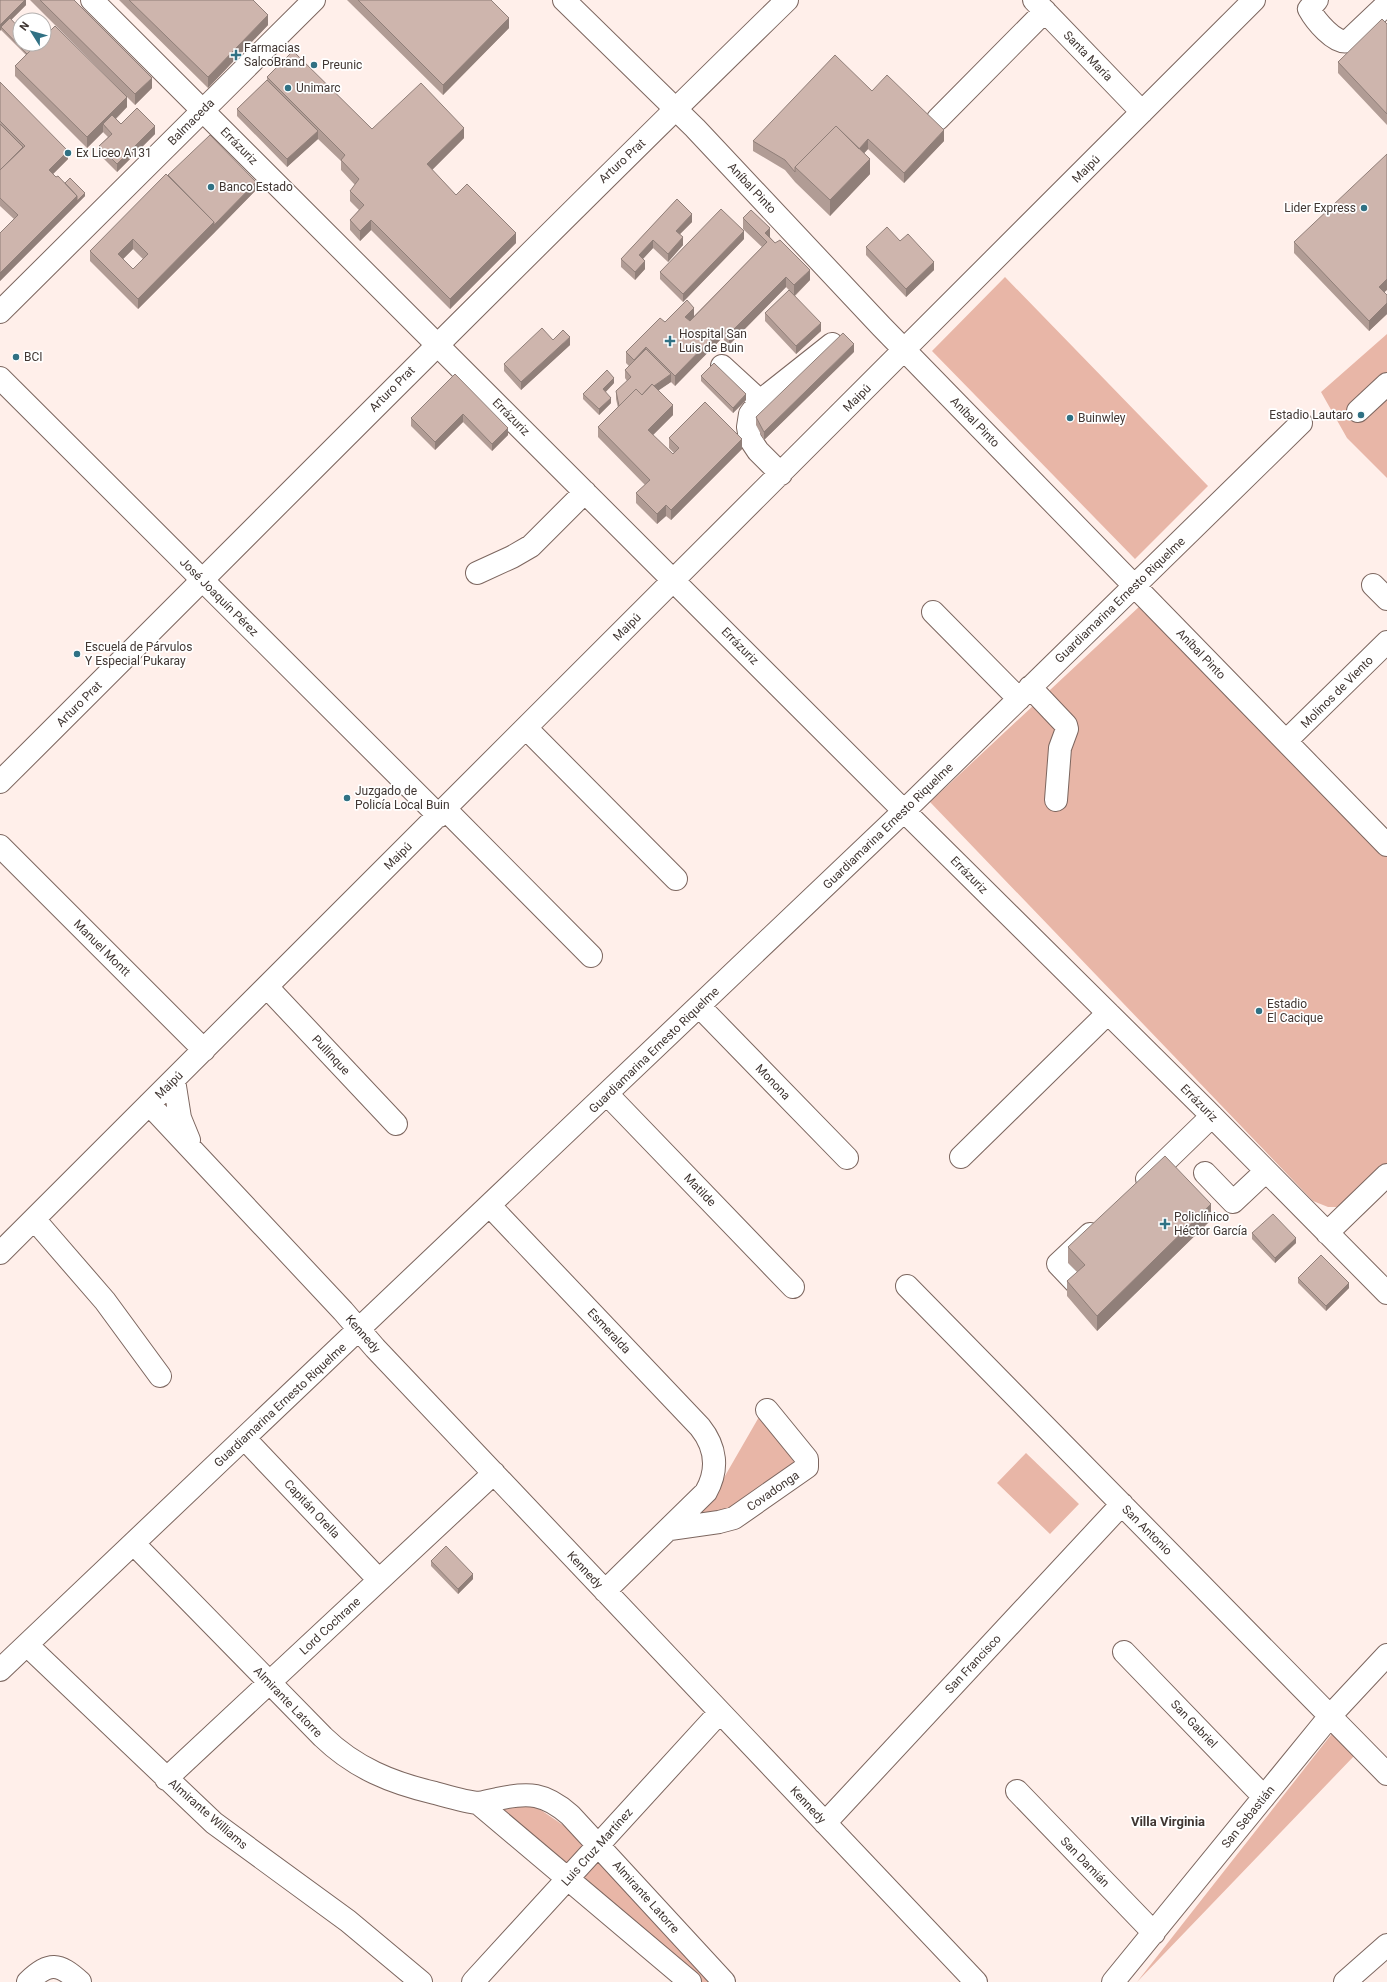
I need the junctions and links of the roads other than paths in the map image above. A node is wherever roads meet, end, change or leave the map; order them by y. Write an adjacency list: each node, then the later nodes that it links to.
1 (92, 0): 9 (street, Errázuriz)
2 (314, 0): 9 (street, Balmaceda)
3 (564, 0): 10 (street, Aníbal Pinto)
4 (787, 0): 10 (street, Arturo Prat)
5 (1254, 0): 11 (street, Maipú)
6 (1317, 0): 7 (street)
7 (1385, 4)
8 (1039, 6): 11 (street, Santa María); 12 (street)
9 (203, 110): 13 (street, Balmaceda); 14 (street, Errázuriz)
10 (676, 110): 14 (street, Arturo Prat); 16 (street, Aníbal Pinto)
11 (1142, 112): 16 (street, Maipú)
12 (938, 119)
13 (0, 312)
14 (437, 344): 24 (street, Errázuriz); 26 (street, Arturo Prat)
15 (832, 344): 20 (street)
16 (905, 350): 23 (street, Maipú); 28 (street, Aníbal Pinto)
17 (722, 366): 20 (street)
18 (0, 378): 26 (street, José Joaquín Pérez)
19 (1387, 384): 21 (street)
20 (760, 401): 23 (street)
21 (1358, 411)
22 (1301, 423): 28 (street, Guardiamarina Ernesto Riquelme)
23 (780, 474): 27 (street, Maipú)
24 (585, 492): 25 (street); 27 (street, Errázuriz)
25 (477, 573)
26 (203, 580): 34 (street, Arturo Prat); 37 (street, José Joaquín Pérez)
27 (674, 580): 32 (street, Maipú); 36 (street, Errázuriz)
28 (1135, 586): 31 (street, Guardiamarina Ernesto Riquelme); 33 (street, Aníbal Pinto)
29 (933, 612): 31 (street)
30 (1387, 642): 33 (street, Molinos de Viento)
31 (1025, 693): 35 (street); 36 (street, Guardiamarina Ernesto Riquelme)
32 (526, 728): 37 (street, Maipú); 40 (street)
33 (1286, 742): 38 (street, Aníbal Pinto)
34 (0, 782)
35 (1056, 800)
36 (904, 811): 43 (street, Guardiamarina Ernesto Riquelme); 44 (street, Errázuriz)
37 (442, 812): 41 (street, José Joaquín Pérez); 42 (street, Maipú)
38 (1387, 845)
39 (0, 846): 45 (street, Manuel Montt)
40 (676, 879)
41 (591, 956)
42 (267, 987): 45 (street, Maipú); 50 (street, Pullinque)
43 (699, 1006): 47 (street, Guardiamarina Ernesto Riquelme); 53 (street, Monona)
44 (1108, 1013): 49 (street, Errázuriz); 52 (street)
45 (204, 1050): 46 (street, Maipú)
46 (174, 1080): 48 (street, Maipú); 51 (street, Kennedy)
47 (607, 1094): 58 (street, Guardiamarina Ernesto Riquelme); 65 (street, Matilde)
48 (149, 1104): 51 (street, Kennedy); 59 (street, Maipú)
49 (1212, 1116): 54 (street, Errázuriz); 57 (street)
50 (396, 1124)
51 (198, 1155): 67 (street, Kennedy)
52 (961, 1157)
53 (847, 1158)
54 (1266, 1171): 55 (street); 61 (street, Errázuriz)
55 (1205, 1173)
56 (1387, 1176): 61 (street)
57 (1130, 1195)
58 (490, 1206): 67 (street, Guardiamarina Ernesto Riquelme); 73 (street, Esmeralda)
59 (34, 1219): 62 (street, Maipú); 68 (street)
60 (1103, 1222): 63 (street)
61 (1327, 1233): 66 (street, Errázuriz)
62 (0, 1253)
63 (1076, 1283)
64 (907, 1286): 72 (street, San Antonio)
65 (792, 1287)
66 (1387, 1293)
67 (359, 1330): 70 (street, Guardiamarina Ernesto Riquelme); 71 (street, Kennedy)
68 (160, 1376)
69 (767, 1410): 73 (street, Covadonga)
70 (245, 1439): 74 (street, Guardiamarina Ernesto Riquelme); 75 (street, Capitán Orella)
71 (494, 1473): 75 (street, Lord Cochrane); 76 (street, Kennedy)
72 (1122, 1504): 83 (street, San Antonio); 89 (street, San Francisco)
73 (670, 1529): 76 (street)
74 (134, 1544): 77 (street, Guardiamarina Ernesto Riquelme); 81 (street, Almirante Latorre)
75 (379, 1580): 81 (street, Lord Cochrane)
76 (605, 1591): 82 (street, Kennedy)
77 (27, 1644): 80 (street, Guardiamarina Ernesto Riquelme); 85 (street, Almirante Williams)
78 (1124, 1652): 87 (street, San Gabriel)
79 (1387, 1655): 83 (street, San Sebastián)
80 (0, 1670)
81 (269, 1682): 85 (street, Lord Cochrane); 88 (street, Almirante Latorre)
82 (720, 1712): 89 (street, Kennedy); 90 (street, Luis Cruz Martínez)
83 (1330, 1716): 84 (street, San Antonio); 87 (street, San Sebastián)
84 (1387, 1774)
85 (166, 1779): 96 (street, Almirante Williams)
86 (1017, 1791): 92 (street, San Damián)
87 (1264, 1797): 92 (street, San Sebastián)
88 (478, 1803): 90 (street, Almirante Latorre); 91 (street, Almirante Latorre)
89 (825, 1823): 100 (street, Kennedy)
90 (598, 1845): 91 (street, Luis Cruz Martínez); 99 (street, Almirante Latorre)
91 (568, 1879): 97 (street, Luis Cruz Martínez); 98 (street, Almirante Latorre)
92 (1154, 1933): 101 (street, San Sebastián)
93 (1387, 1945): 102 (street)
94 (28, 1982): 95 (street)
95 (80, 1982)
96 (421, 1982)
97 (473, 1982)
98 (690, 1982)
99 (724, 1982)
100 (976, 1982)
101 (1113, 1982)
102 (1345, 1982)

